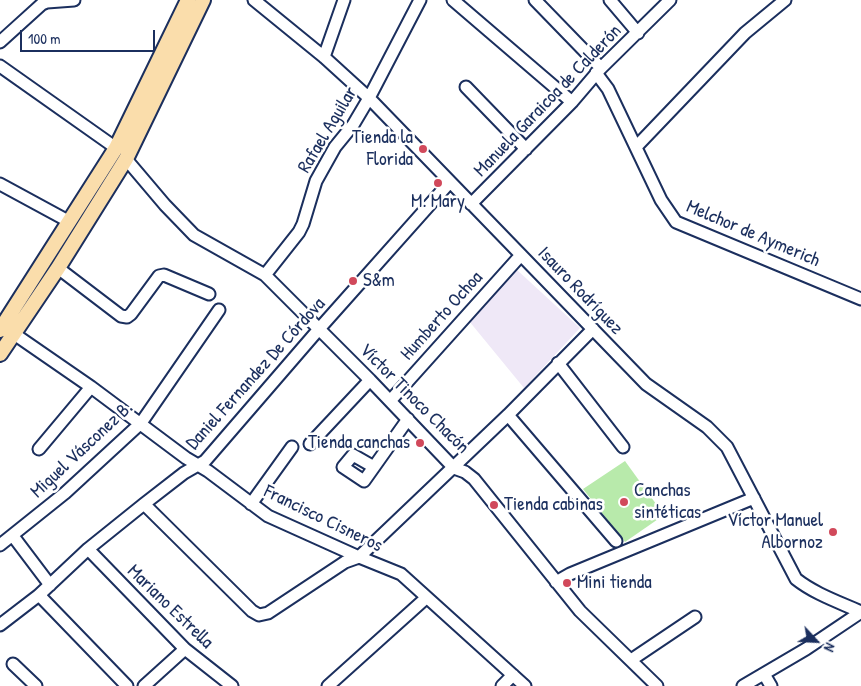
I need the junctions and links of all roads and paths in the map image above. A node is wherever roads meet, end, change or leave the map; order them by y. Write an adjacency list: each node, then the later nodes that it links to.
1 (74, 0): 13 (street)
2 (188, 0): 21 (main road)
3 (204, 0): 23 (main road)
4 (254, 0): 14 (street, Isauro Rodríguez)
5 (344, 0): 14 (street)
6 (420, 0): 18 (street, Rafael Aguilar)
7 (453, 0): 19 (street)
8 (535, 0): 16 (street, Melchor de Aymerich)
9 (610, 0): 12 (street)
10 (670, 0): 12 (street, Manuela Garaicoa de Calderón)
11 (785, 0): 20 (street)
12 (638, 33): 16 (street, Manuela Garaicoa de Calderón)
13 (0, 42)
14 (324, 57): 18 (street, Isauro Rodríguez)
15 (0, 66): 21 (street)
16 (598, 71): 19 (street, Manuela Garaicoa de Calderón); 20 (street, Melchor de Aymerich)
17 (466, 87): 22 (street)
18 (369, 98): 24 (street, Isauro Rodríguez); 30 (street, Rafael Aguilar)
19 (572, 102): 22 (street, Manuela Garaicoa de Calderón)
20 (636, 147): 32 (street, Melchor de Aymerich)
21 (116, 148): 27 (main road)
22 (526, 149): 26 (street, Manuela Garaicoa de Calderón)
23 (126, 159): 29 (main road); 30 (street, Víctor Tinoco Chacón)
24 (449, 183): 26 (street, Isauro Rodríguez); 35 (street, Daniel Fernandez De Córdova)
25 (0, 184): 27 (street)
26 (471, 204): 28 (street, Isauro Rodríguez)
27 (70, 222): 34 (main road)
28 (521, 255): 36 (street, Isauro Rodríguez); 41 (street, Humberto Ochoa)
29 (58, 268): 31 (street); 34 (main road)
30 (265, 275): 35 (street, Víctor Tinoco Chacón)
31 (209, 294)
32 (861, 299)
33 (218, 310): 44 (street, Miguel Vásconez B.)
34 (4, 328): 37 (main road); 40 (street, Francisco Cisneros)
35 (319, 329): 39 (street, Víctor Tinoco Chacón); 49 (street, Daniel Fernandez De Córdova)
36 (593, 329): 38 (street); 52 (street, Isauro Rodríguez)
37 (0, 354)
38 (558, 363): 42 (street); 47 (street)
39 (370, 380): 41 (street, Víctor Tinoco Chacón); 45 (street)
40 (91, 387): 44 (street, Francisco Cisneros); 48 (street)
41 (390, 401): 43 (street, Víctor Tinoco Chacón)
42 (508, 415): 51 (street); 56 (street)
43 (408, 419): 50 (street); 51 (street, Víctor Tinoco Chacón)
44 (141, 423): 49 (street, Francisco Cisneros); 55 (street, Miguel Vásconez B.)
45 (310, 444)
46 (292, 447): 54 (street)
47 (623, 447)
48 (39, 449)
49 (198, 465): 53 (street, Daniel Fernandez De Córdova); 54 (street, Francisco Cisneros)
50 (374, 467)
51 (454, 468): 59 (street); 60 (street, Víctor Tinoco Chacón)
52 (754, 498): 60 (street); 64 (street, Isauro Rodríguez)
53 (144, 504): 58 (street, Daniel Fernandez De Córdova); 59 (street)
54 (251, 504): 59 (street, Francisco Cisneros)
55 (13, 536): 57 (street, Miguel Vásconez B.); 61 (street)
56 (616, 541)
57 (0, 544)
58 (88, 549): 61 (street, Daniel Fernandez De Córdova); 67 (street, Mariano Estrella)
59 (359, 558): 63 (street, Francisco Cisneros)
60 (556, 582): 68 (street, Víctor Tinoco Chacón)
61 (50, 585): 62 (street, Daniel Fernandez De Córdova)
62 (39, 595): 66 (street, Daniel Fernandez De Córdova); 74 (street)
63 (426, 598): 71 (street, Francisco Cisneros); 72 (street)
64 (861, 612): 70 (street)
65 (695, 617): 68 (street)
66 (0, 624)
67 (185, 649): 75 (street); 76 (street, Mariano Estrella)
68 (631, 660): 80 (street, Víctor Tinoco Chacón)
69 (13, 664): 73 (street)
70 (764, 674): 81 (street); 82 (street)
71 (513, 675): 78 (street); 79 (street, Francisco Cisneros)
72 (340, 682): 77 (street)
73 (36, 686)
74 (127, 686)
75 (144, 686)
76 (232, 686)
77 (328, 686)
78 (502, 686)
79 (525, 686)
80 (657, 686)
81 (743, 686)
82 (771, 686)

